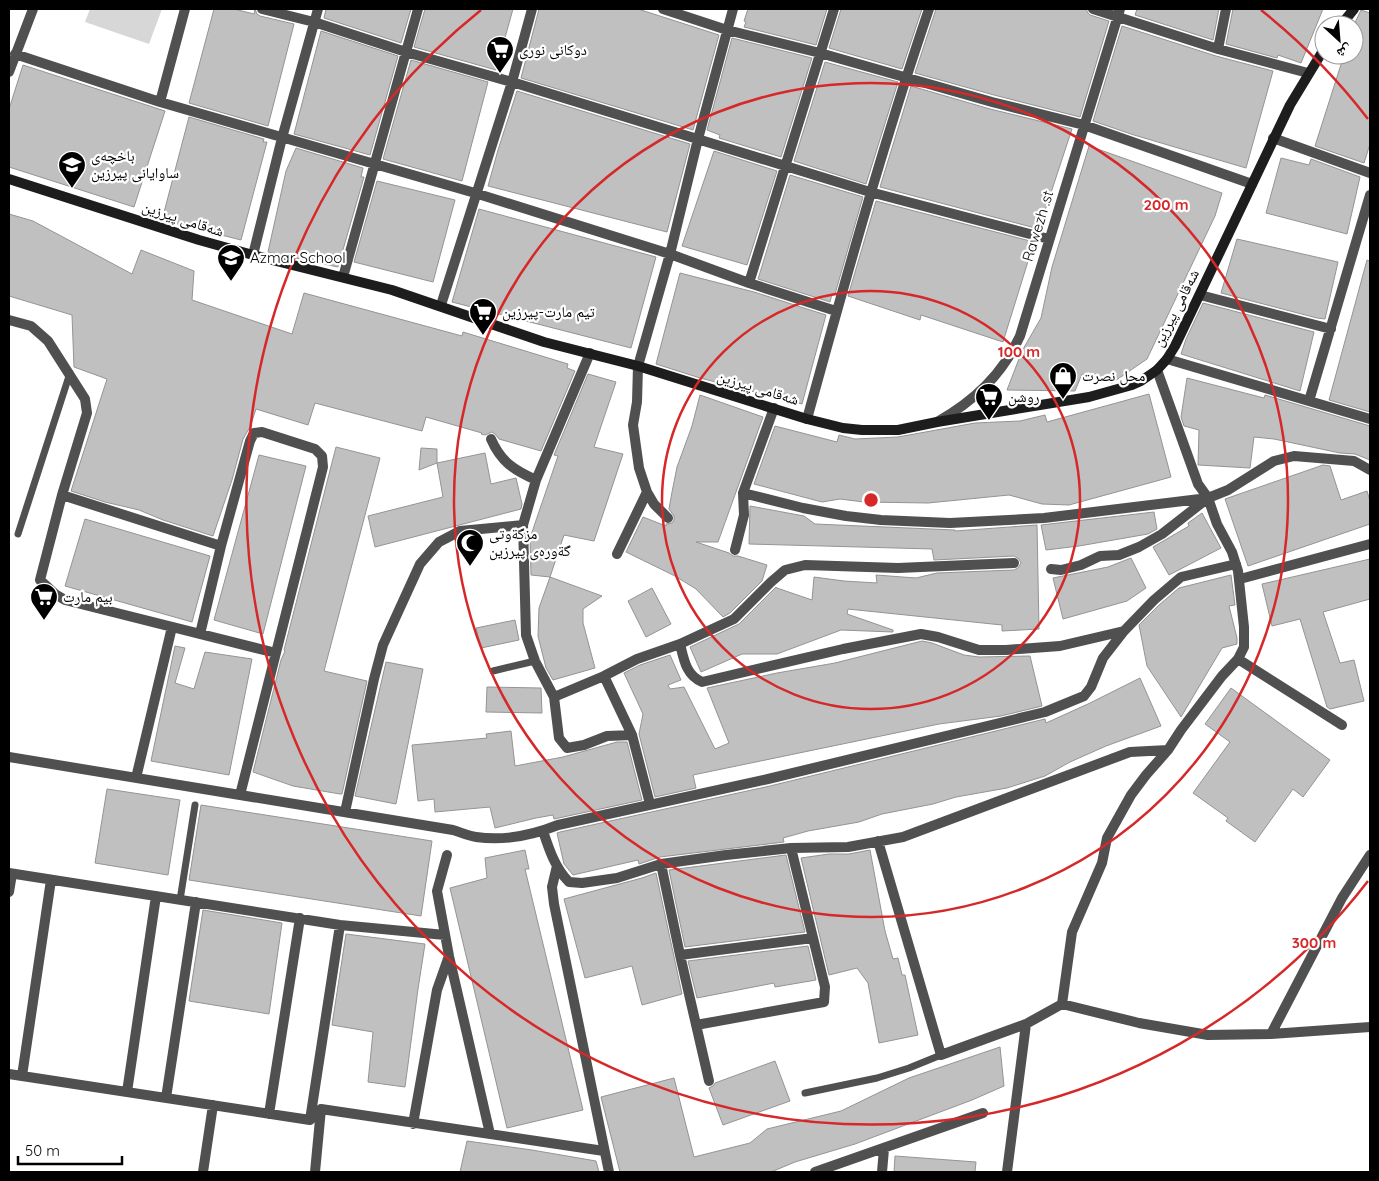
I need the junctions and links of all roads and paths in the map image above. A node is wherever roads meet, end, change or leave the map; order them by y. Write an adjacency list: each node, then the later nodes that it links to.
1 (33, 9): 19 (street)
2 (185, 9): 25 (street)
3 (262, 9): 14 (street)
4 (318, 9): 14 (street)
5 (418, 9): 17 (street)
6 (532, 9): 24 (street)
7 (663, 9): 15 (street)
8 (733, 9): 15 (street)
9 (834, 9): 18 (street)
10 (929, 9): 23 (street)
11 (1093, 9): 13 (street)
12 (1226, 9): 16 (street)
13 (1119, 12): 16 (street); 26 (street, Rawezh .st)
14 (314, 22): 17 (street); 27 (street)
15 (727, 30): 18 (street); 29 (street)
16 (1218, 49): 22 (street)
17 (406, 52): 24 (street); 30 (street)
18 (820, 53): 23 (street); 31 (street)
19 (15, 54): 21 (street); 25 (street)
20 (1314, 64): 22 (street, شەقامی پیرزین)
21 (9, 72)
22 (1308, 73): 28 (street, شەقامی پیرزین)
23 (905, 78): 26 (street); 35 (street)
24 (512, 82): 29 (street); 36 (street)
25 (160, 102): 27 (street)
26 (1084, 125): 34 (street); 38 (street, Rawezh .st)
27 (282, 138): 30 (street); 40 (street)
28 (1273, 138): 32 (street); 34 (street, شەقامی پیرزین)
29 (698, 139): 31 (street); 39 (street)
30 (374, 164): 36 (street); 41 (street)
31 (784, 166): 35 (street); 42 (street)
32 (1370, 173)
33 (9, 179): 40 (street, شەقامی پیرزین)
34 (1252, 184): 43 (street, شەقامی پیرزین)
35 (870, 192): 38 (street); 45 (street)
36 (475, 193): 39 (street); 44 (street)
37 (1370, 196): 47 (street)
38 (1049, 239): 57 (street, Rawezh .st)
39 (670, 254): 42 (street); 50 (street)
40 (253, 255): 41 (street, شەقامی پیرزین)
41 (343, 277): 44 (street, شەقامی پیرزین)
42 (749, 283): 45 (street)
43 (1200, 295): 47 (street); 49 (street, شەقامی پیرزین)
44 (441, 305): 48 (street, شەقامی پیرزین)
45 (836, 311): 55 (street)
46 (9, 320): 52 (street)
47 (1330, 329): 53 (street)
48 (590, 353): 50 (street, شەقامی پیرزین); 60 (street)
49 (1167, 359): 51 (street, شەقامی پیرزین); 53 (street)
50 (638, 366): 54 (street, شەقامی پیرزین); 61 (street)
51 (1156, 370): 57 (street, شەقامی پیرزین); 64 (street)
52 (70, 373): 63 (street); 67 (lane)
53 (1309, 401): 56 (street)
54 (774, 408): 55 (street, شەقامی پیرزین); 62 (street)
55 (808, 419): 57 (street, شەقامی پیرزین)
56 (1370, 419)
57 (937, 422)
58 (491, 439): 60 (street)
59 (1370, 470): 64 (street)
60 (536, 480): 66 (street)
61 (647, 492): 65 (street); 71 (street)
62 (743, 493): 64 (street); 70 (street)
63 (62, 495): 69 (street); 76 (street)
64 (1208, 498): 73 (street); 74 (street)
65 (668, 518)
66 (523, 525): 82 (street); 94 (street)
67 (18, 534)
68 (1370, 544): 75 (street)
69 (221, 546): 78 (street); 80 (street)
70 (735, 550)
71 (617, 554)
72 (1014, 563): 79 (street)
73 (1236, 564): 75 (street); 77 (street)
74 (1051, 569)
75 (1240, 579): 81 (street)
76 (172, 627): 78 (street); 90 (street)
77 (1124, 631): 79 (street); 93 (street)
78 (200, 634): 80 (street)
79 (680, 644): 84 (street)
80 (276, 653): 91 (street)
81 (1238, 659): 86 (street); 88 (street)
82 (534, 661): 83 (lane); 85 (street)
83 (493, 671)
84 (604, 676): 85 (street); 87 (street)
85 (554, 697): 87 (street)
86 (1342, 725)
87 (632, 735): 93 (street)
88 (1168, 750): 96 (street); 114 (street)
89 (9, 757): 90 (street)
90 (136, 778): 91 (street)
91 (240, 795): 94 (street)
92 (195, 804): 106 (lane)
93 (650, 804): 95 (street)
94 (345, 812): 95 (street)
95 (543, 831): 101 (street)
96 (878, 841): 97 (street); 119 (street)
97 (792, 848): 100 (street); 111 (street)
98 (446, 855): 110 (street)
99 (1370, 855): 118 (street)
100 (660, 864): 101 (street); 113 (street)
101 (557, 866): 134 (street)
102 (10, 873): 103 (street); 104 (street)
103 (51, 880): 105 (street); 121 (street)
104 (9, 892)
105 (156, 896): 106 (street); 123 (street)
106 (180, 900): 107 (street)
107 (196, 902): 108 (street); 125 (street)
108 (300, 918): 109 (street); 129 (street)
109 (340, 925): 110 (street); 130 (street)
110 (445, 936): 112 (street)
111 (813, 938): 113 (street); 116 (street)
112 (449, 956): 131 (street); 132 (street)
113 (680, 956): 116 (street)
114 (1062, 1004): 115 (street); 118 (street)
115 (1026, 1024): 119 (street); 140 (street)
116 (696, 1025): 122 (street)
117 (1370, 1026): 118 (street)
118 (1272, 1034)
119 (941, 1055): 124 (lane)
120 (9, 1074): 121 (street)
121 (22, 1076): 123 (street)
122 (710, 1081)
123 (127, 1092): 125 (street)
124 (805, 1093)
125 (166, 1098): 126 (street)
126 (213, 1105): 129 (street); 135 (street)
127 (321, 1109): 130 (street); 131 (street); 136 (street)
128 (983, 1113): 133 (street)
129 (269, 1114): 130 (street)
130 (310, 1120)
131 (413, 1124): 132 (street)
132 (490, 1134): 134 (street)
133 (884, 1149): 138 (street); 139 (street)
134 (604, 1151): 137 (street)
135 (203, 1172)
136 (314, 1172)
137 (609, 1172)
138 (815, 1172)
139 (882, 1172)
140 (1006, 1172)

